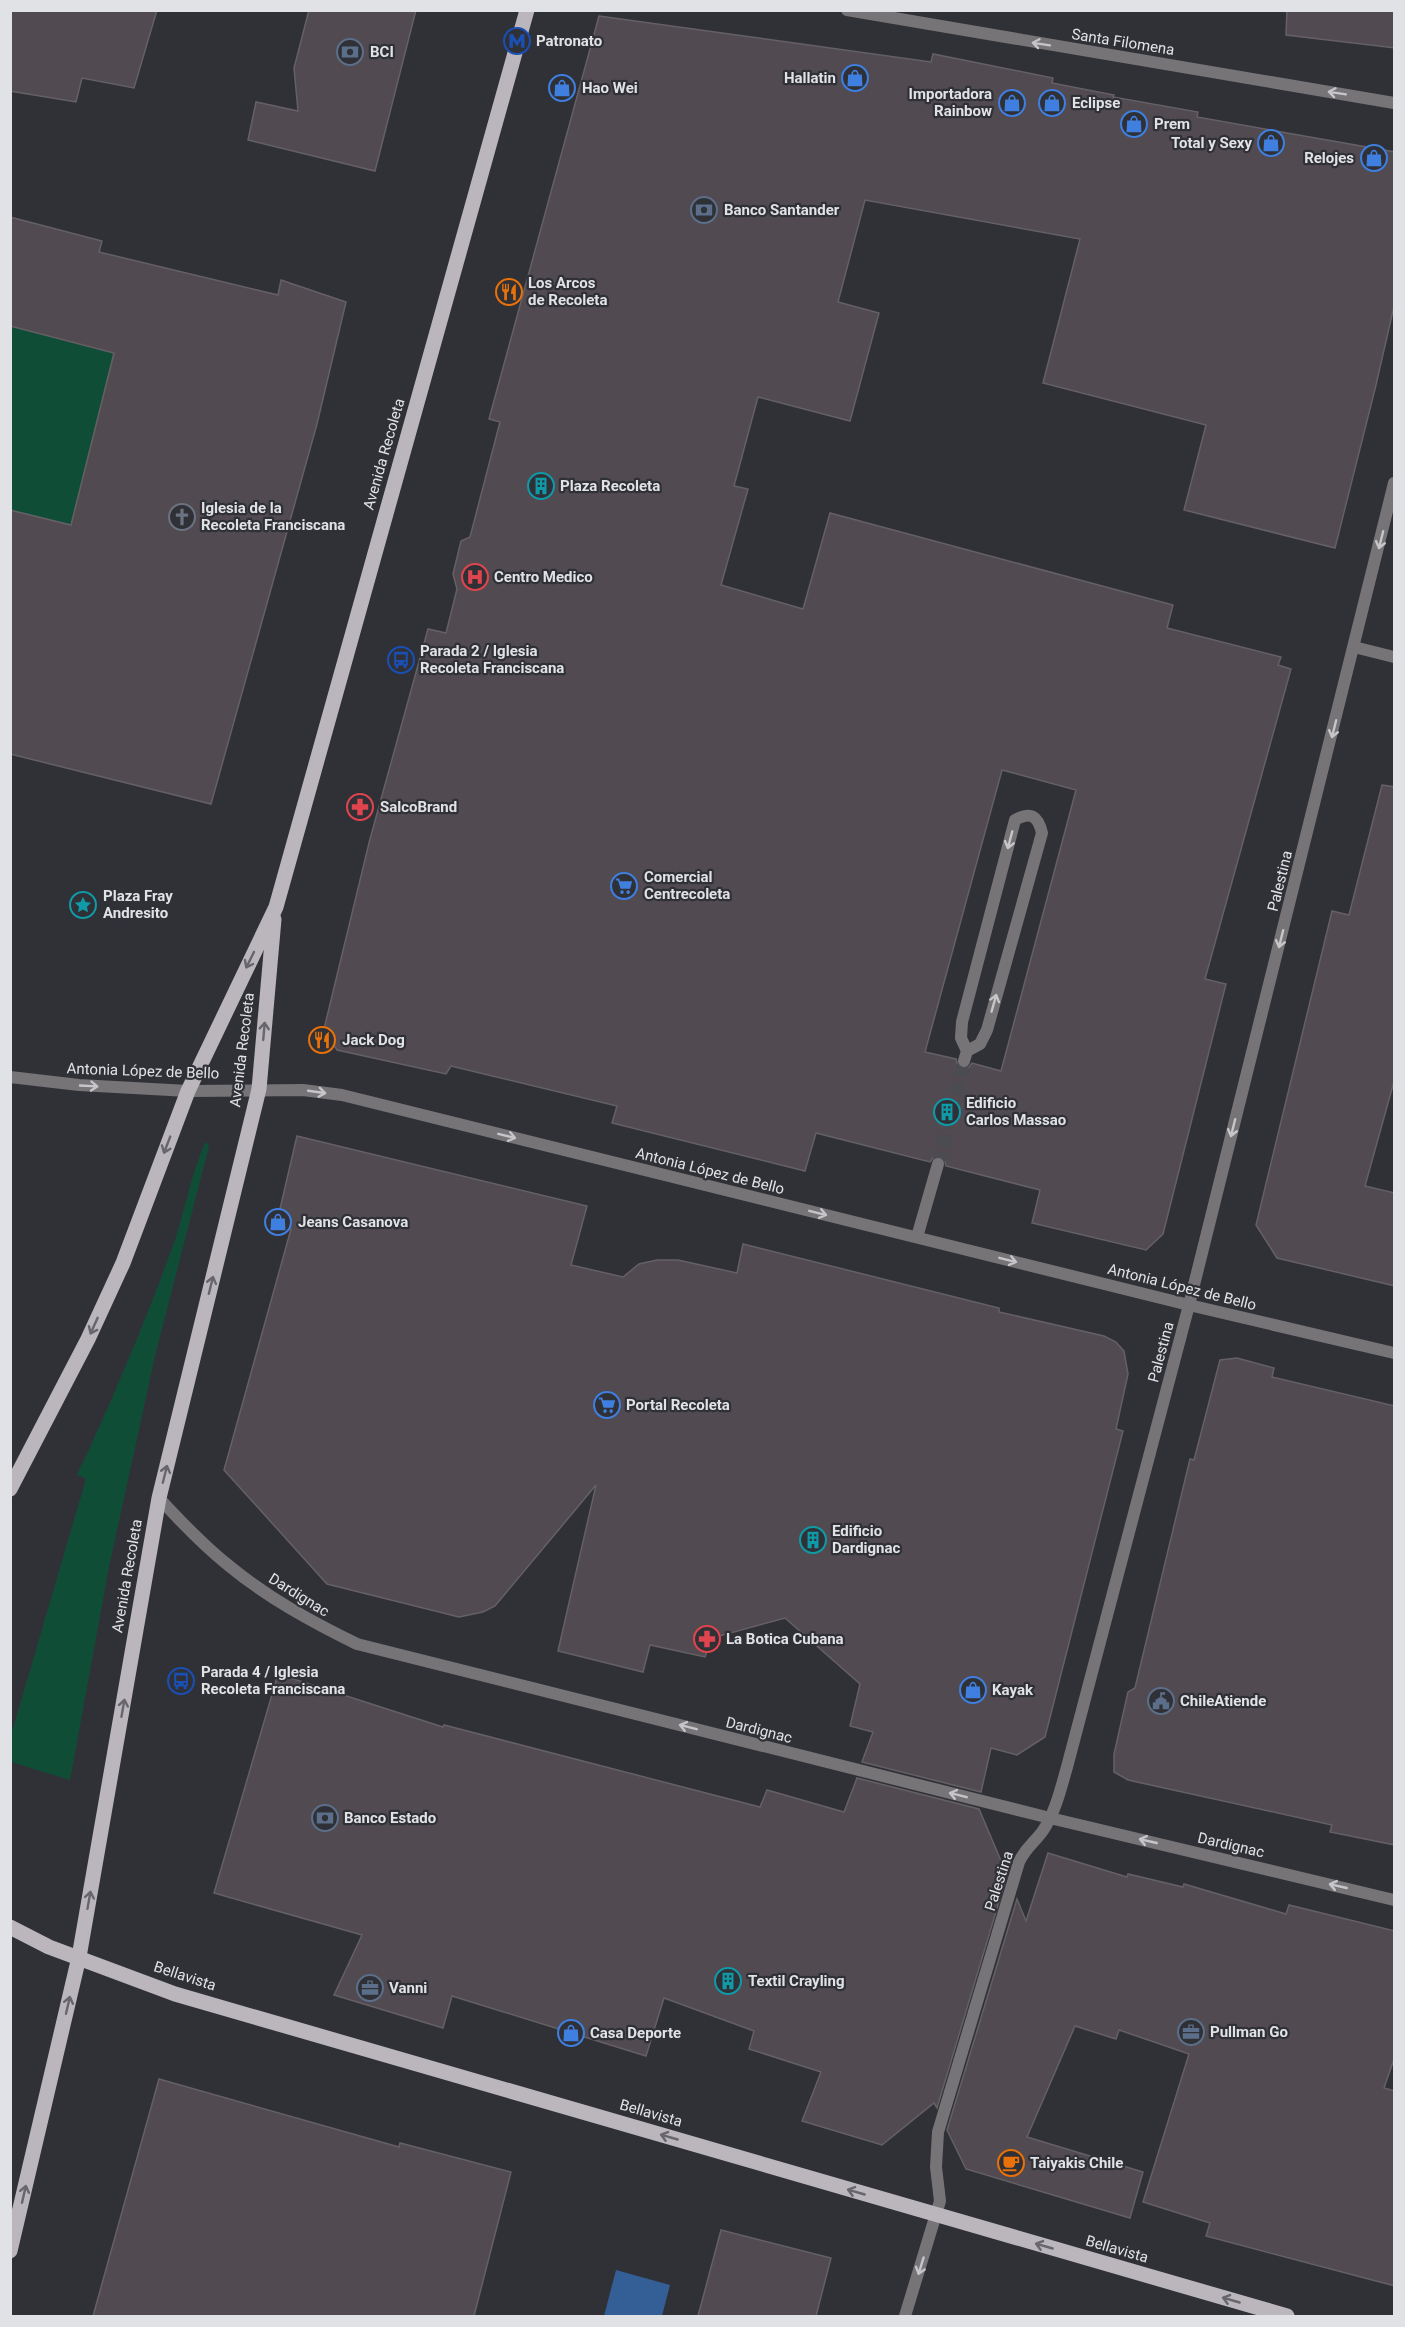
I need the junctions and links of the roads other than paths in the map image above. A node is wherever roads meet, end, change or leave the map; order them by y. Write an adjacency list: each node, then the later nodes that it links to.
1 (527, 10): 7 (main road, Avenida Recoleta)
2 (848, 10): 3 (street, Santa Filomena, one-way to 2)
3 (1395, 103)
4 (1395, 483): 5 (street, Palestina, one-way to 5)
5 (1354, 647): 6 (street); 14 (street, Palestina, one-way to 14)
6 (1395, 657)
7 (276, 907): 10 (main road, Avenida Recoleta, one-way to 7); 11 (main road, Avenida Recoleta, one-way to 11)
8 (965, 1056): 8 (street, one-way to 8)
9 (10, 1077): 11 (street, Antonia López de Bello, one-way to 11)
10 (259, 1089): 11 (street, Antonia López de Bello); 13 (street, Antonia López de Bello, one-way to 13); 17 (main road, Avenida Recoleta, one-way to 10)
11 (188, 1091): 16 (main road, Avenida Recoleta, one-way to 16)
12 (938, 1164): 13 (street)
13 (917, 1237): 14 (street, Antonia López de Bello, one-way to 14)
14 (1189, 1305): 15 (street, Antonia López de Bello); 18 (street, Palestina)
15 (1395, 1353)
16 (10, 1489)
17 (159, 1498): 18 (street, Dardignac, one-way to 17); 21 (main road, Avenida Recoleta, one-way to 17)
18 (1050, 1818): 19 (street, Dardignac, one-way to 18); 22 (street, Palestina)
19 (1395, 1900)
20 (10, 1927): 21 (main road, Bellavista)
21 (79, 1957): 22 (main road, Bellavista, one-way to 21); 23 (main road, Avenida Recoleta, one-way to 21)
22 (936, 2215): 24 (street, Palestina, one-way to 24); 25 (main road, Bellavista, one-way to 22)
23 (10, 2251)
24 (905, 2316)
25 (1287, 2316)

